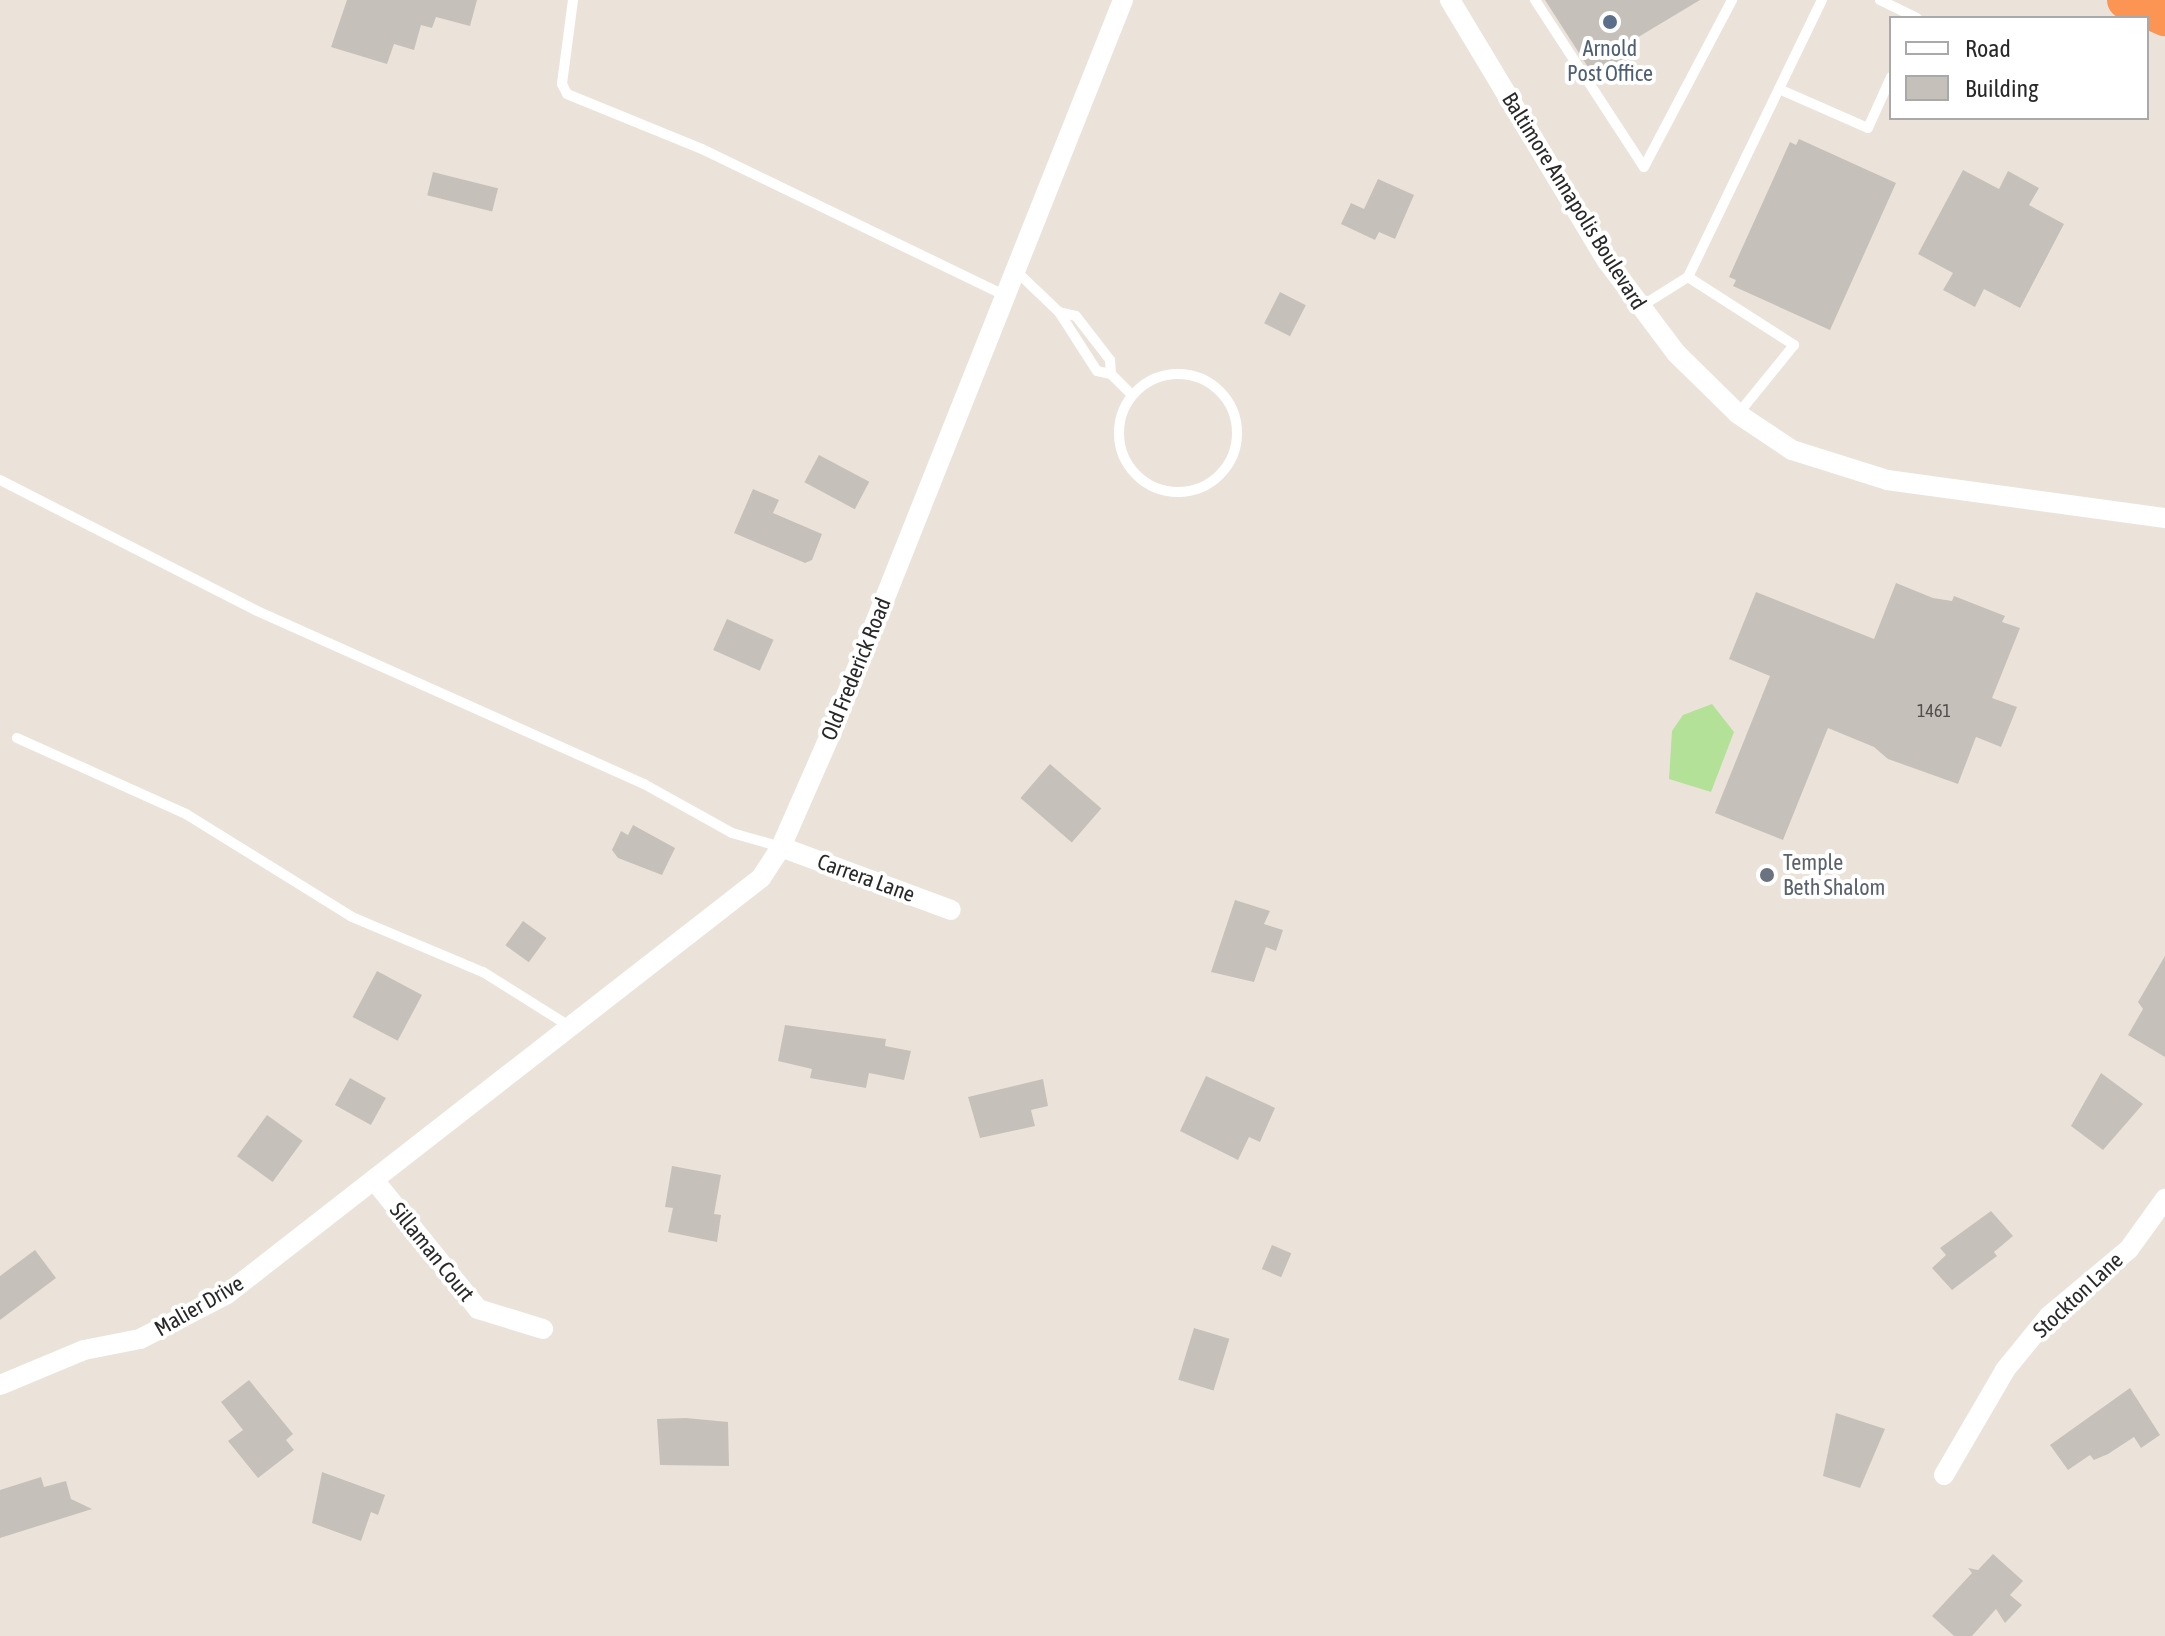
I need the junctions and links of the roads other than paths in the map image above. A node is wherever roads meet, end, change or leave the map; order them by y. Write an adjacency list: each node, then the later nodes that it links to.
1 (573, 0): 15 (lane)
2 (1123, 0): 13 (street, Old Frederick Road)
3 (1450, 0): 16 (street, Baltimore Annapolis Boulevard)
4 (1535, 0): 5 (lane)
5 (1732, 0)
6 (1822, 0): 12 (lane)
7 (1880, 0): 9 (lane)
8 (2126, 0): 10 (highway)
9 (1913, 16)
10 (2165, 17)
11 (1889, 81): 12 (lane)
12 (1779, 89): 14 (lane)
13 (1013, 268): 15 (street, Old Frederick Road); 17 (lane)
14 (1688, 277): 16 (lane); 20 (lane)
15 (1002, 294): 24 (street, Old Frederick Road)
16 (1640, 307): 20 (street, Baltimore Annapolis Boulevard)
17 (1059, 312): 18 (lane); 18 (lane)
18 (1111, 374): 19 (lane)
19 (1132, 395): 19 (lane)
20 (1738, 414): 22 (street, Baltimore Annapolis Boulevard)
21 (0, 480): 24 (lane)
22 (2165, 518)
23 (17, 738): 26 (lane)
24 (781, 847): 25 (street, Carrera Lane); 26 (street, Old Frederick Road)
25 (951, 910)
26 (569, 1026): 27 (street, Old Frederick Road)
27 (374, 1180): 29 (street, Sillaman Court); 30 (street, Malier Drive)
28 (2165, 1200): 31 (street, Stockton Lane)
29 (543, 1329)
30 (0, 1385)
31 (1944, 1475)

